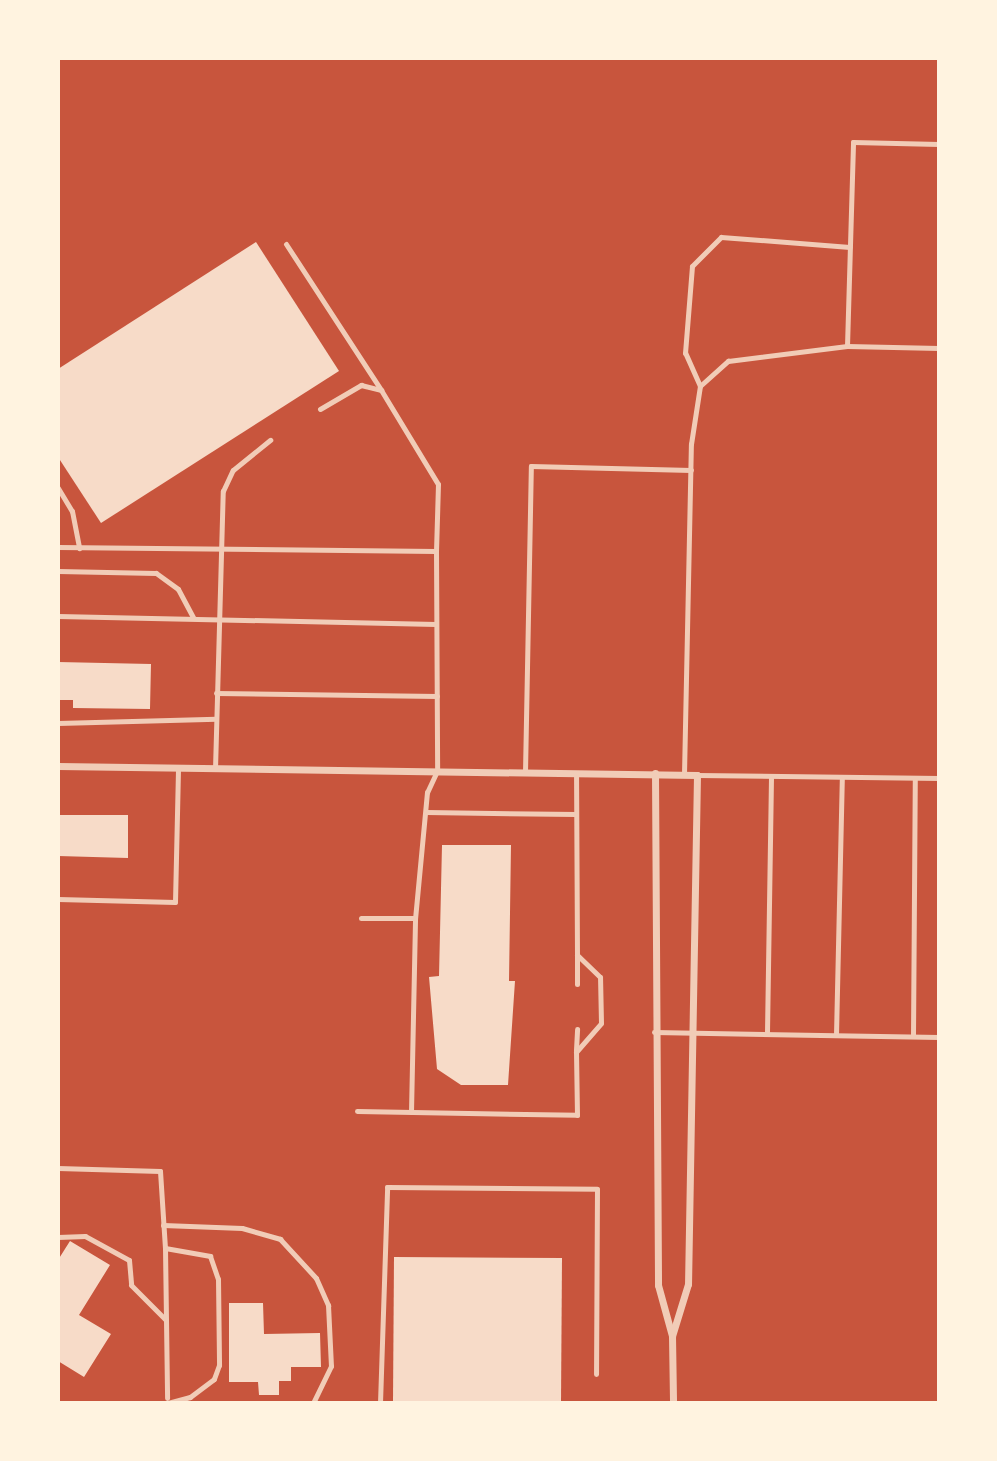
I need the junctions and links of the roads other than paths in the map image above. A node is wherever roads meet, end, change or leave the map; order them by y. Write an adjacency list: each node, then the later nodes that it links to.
1 (939, 144): 3 (lane)
2 (286, 244): 7 (lane)
3 (850, 247): 4 (lane); 6 (lane)
4 (846, 346): 5 (lane); 6 (lane)
5 (939, 348)
6 (701, 386): 10 (lane)
7 (382, 390): 8 (lane); 15 (lane)
8 (320, 409)
9 (270, 440): 14 (lane)
10 (691, 470): 29 (lane); 32 (lane)
11 (58, 488): 13 (lane)
12 (58, 547): 13 (lane)
13 (79, 548): 14 (lane)
14 (219, 551): 15 (lane); 19 (lane)
15 (436, 551): 20 (lane)
16 (58, 571): 18 (lane)
17 (58, 616): 18 (lane)
18 (193, 617): 19 (lane)
19 (218, 618): 20 (lane); 21 (lane)
20 (436, 624): 22 (lane)
21 (216, 693): 22 (lane); 23 (lane)
22 (437, 696): 28 (lane)
23 (216, 719): 24 (lane); 27 (lane)
24 (58, 723)
25 (58, 766): 26 (street)
26 (178, 768): 27 (street); 40 (lane)
27 (215, 769): 28 (street)
28 (437, 771): 29 (street); 38 (lane)
29 (525, 772): 30 (street)
30 (576, 772): 31 (street); 39 (lane)
31 (655, 773): 32 (street); 46 (street)
32 (684, 774): 33 (street)
33 (697, 775): 34 (lane); 48 (street)
34 (771, 776): 35 (lane); 47 (lane)
35 (842, 777): 36 (lane); 49 (lane)
36 (915, 778): 37 (lane); 50 (lane)
37 (939, 778)
38 (426, 812): 39 (lane); 42 (lane)
39 (576, 814): 43 (lane)
40 (58, 899)
41 (361, 918): 42 (lane)
42 (415, 918): 54 (lane)
43 (578, 955): 44 (lane); 52 (lane)
44 (577, 984)
45 (577, 1029): 52 (lane)
46 (654, 1032): 48 (lane); 60 (street)
47 (767, 1032): 48 (lane); 49 (lane)
48 (691, 1033): 60 (street)
49 (836, 1035): 50 (lane)
50 (913, 1037): 51 (lane)
51 (939, 1037)
52 (576, 1052): 54 (lane)
53 (357, 1111): 54 (lane)
54 (411, 1112)
55 (58, 1168): 56 (lane)
56 (163, 1225): 58 (lane); 63 (lane)
57 (58, 1237): 59 (lane)
58 (165, 1248): 59 (lane); 62 (lane)
59 (166, 1320): 62 (lane)
60 (672, 1336): 65 (street)
61 (596, 1374): 64 (lane)
62 (167, 1401)
63 (313, 1403)
64 (380, 1403)
65 (673, 1403)

